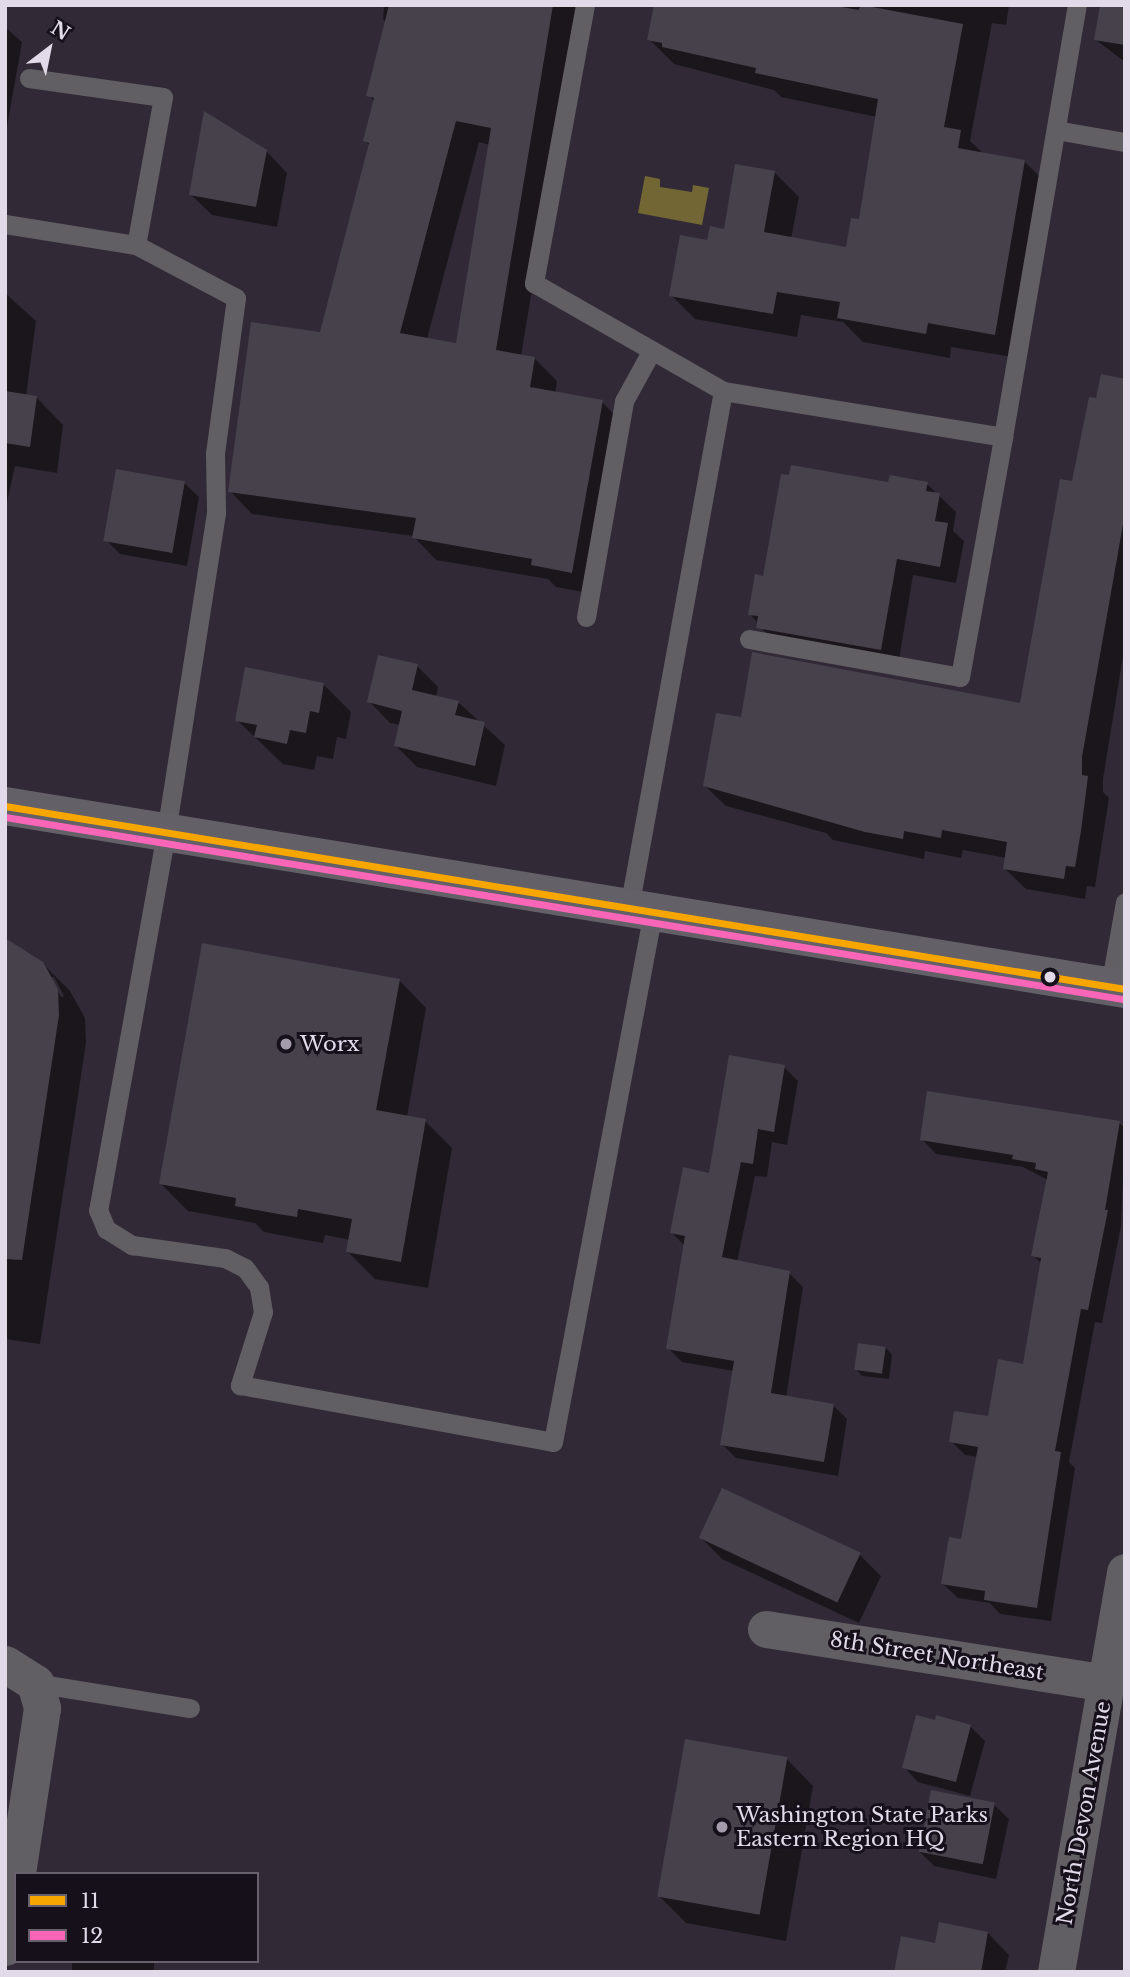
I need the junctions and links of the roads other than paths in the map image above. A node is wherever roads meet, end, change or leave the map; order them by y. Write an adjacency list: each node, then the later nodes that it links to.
1 (585, 5): 8 (lane)
2 (1077, 5): 4 (lane)
3 (29, 78): 7 (lane)
4 (1056, 130): 5 (lane); 10 (lane)
5 (1125, 142)
6 (5, 224): 7 (lane)
7 (136, 245): 14 (lane)
8 (652, 351): 9 (lane); 11 (lane)
9 (723, 391): 10 (lane); 16 (lane)
10 (1003, 437): 12 (lane)
11 (586, 617)
12 (749, 639)
13 (5, 806): 14 (main road)
14 (166, 833): 16 (main road); 16 (lane)
15 (1125, 902): 17 (lane)
16 (641, 910): 17 (main road)
17 (1117, 988)
18 (1125, 1572): 21 (street, North Devon Avenue)
19 (766, 1629): 21 (street, 8th Street Northeast)
20 (20, 1674): 22 (lane); 23 (street)
21 (1107, 1683): 26 (street, North Devon Avenue)
22 (190, 1708)
23 (17, 1872)
24 (14, 1895): 25 (street)
25 (5, 1947)
26 (1056, 1972)

